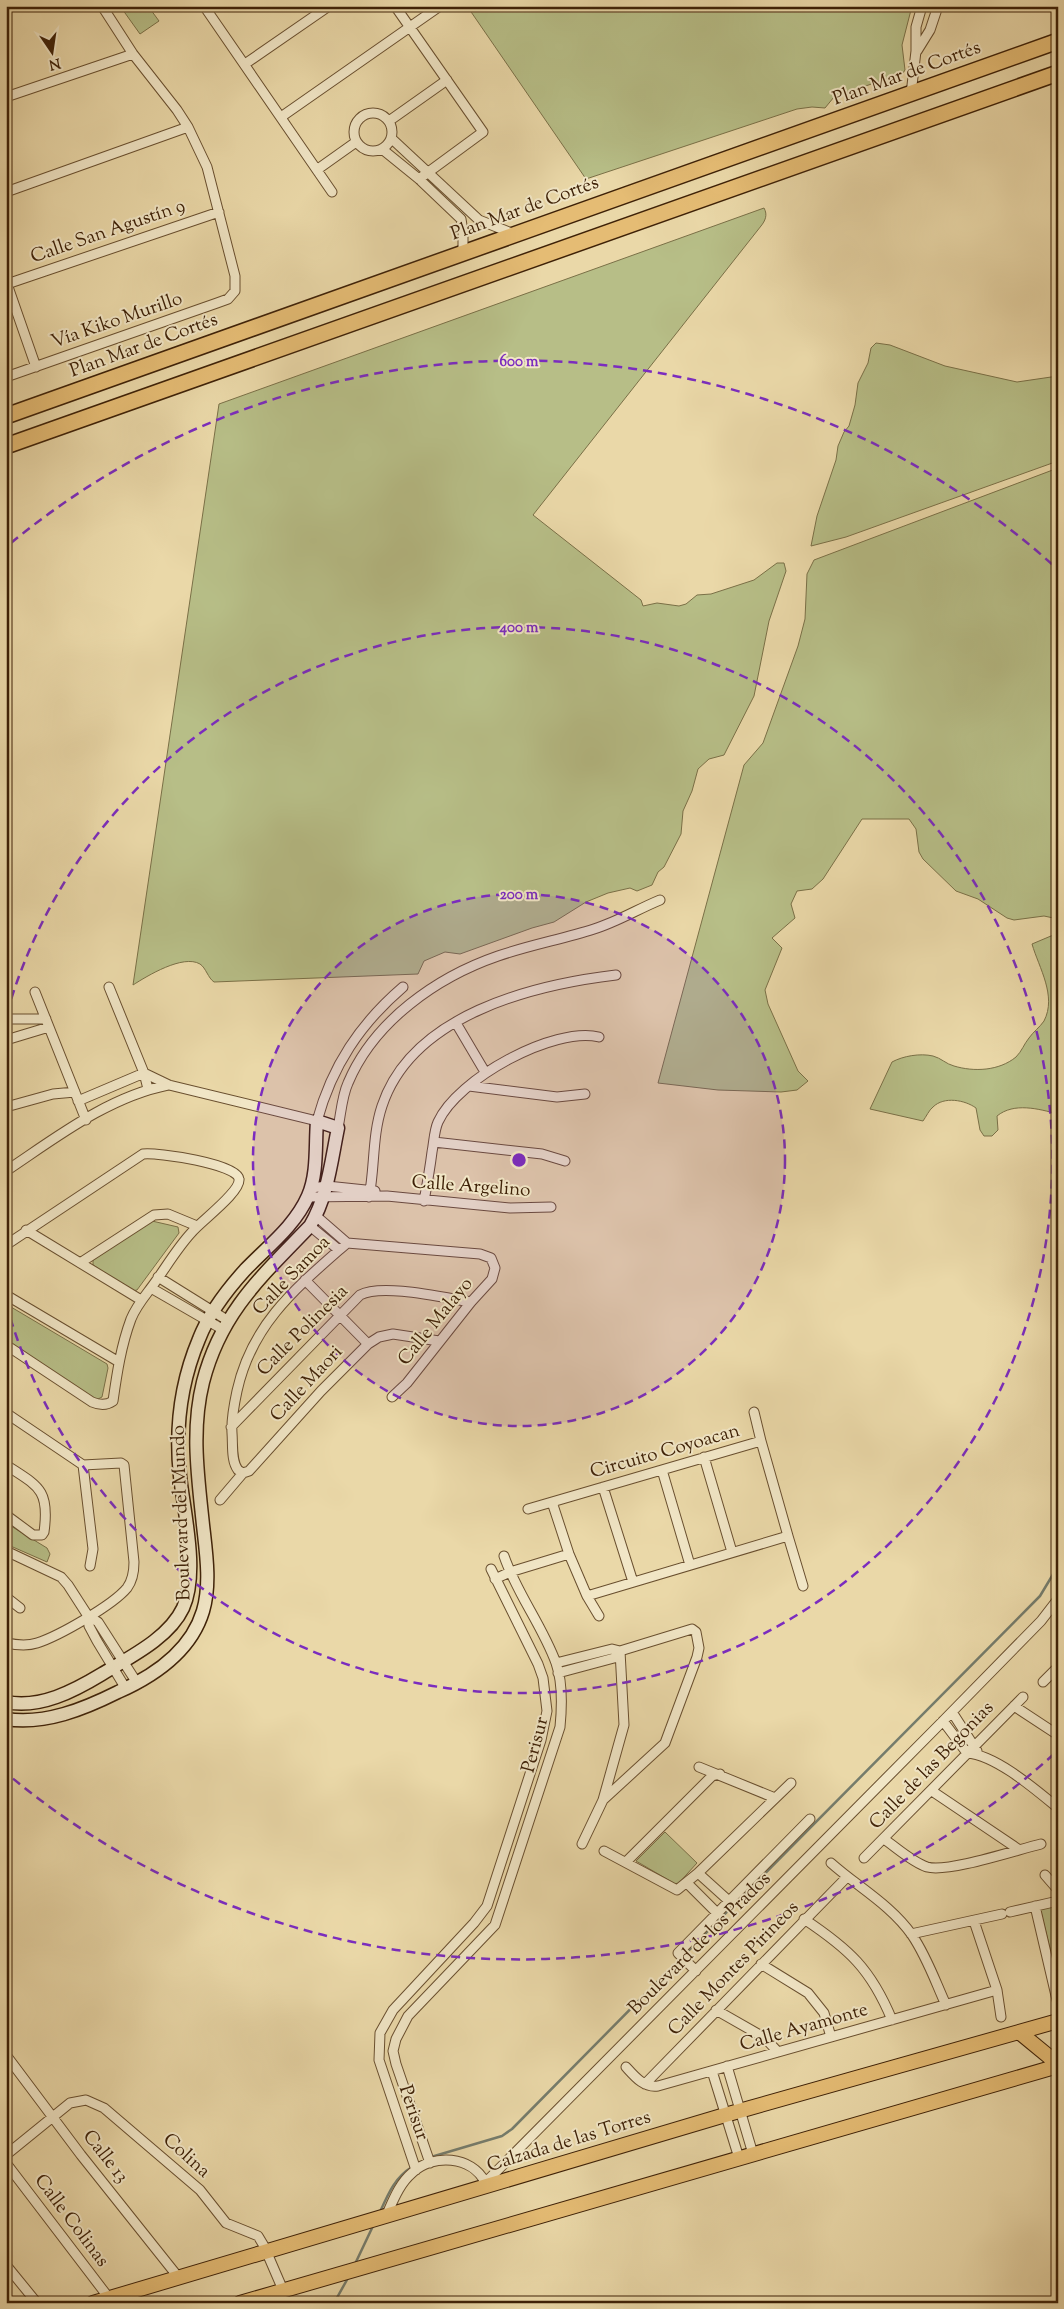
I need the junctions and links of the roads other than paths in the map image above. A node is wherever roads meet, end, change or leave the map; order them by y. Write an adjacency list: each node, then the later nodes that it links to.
1 (102, 6): 11 (street)
2 (329, 6): 12 (street)
3 (395, 6): 8 (street)
4 (440, 6): 8 (street)
5 (922, 6): 10 (street)
6 (938, 6): 10 (street)
7 (209, 8): 12 (street)
8 (410, 28): 14 (street); 17 (street)
9 (1058, 41): 15 (highway, Plan Mar de Cortés)
10 (916, 51): 15 (street)
11 (133, 54): 16 (street); 19 (street)
12 (245, 64): 17 (street)
13 (1058, 73): 37 (highway)
14 (447, 80): 18 (street); 24 (street)
15 (911, 94): 31 (highway, Plan Mar de Cortés)
16 (6, 97)
17 (282, 118): 23 (street)
18 (389, 121): 20 (street); 21 (street)
19 (188, 127): 26 (street); 28 (street)
20 (391, 138): 22 (street); 24 (street)
21 (356, 142): 22 (street); 23 (street)
22 (382, 149): 25 (street)
23 (318, 169): 27 (street)
24 (429, 172): 25 (street); 29 (street)
25 (419, 179): 30 (street)
26 (6, 192)
27 (332, 192)
28 (219, 212): 33 (street, Calle San Agustín 9); 34 (street, Vía Kiko Murillo)
29 (470, 212): 30 (street); 31 (street)
30 (460, 219): 32 (street)
31 (514, 234): 32 (highway, Plan Mar de Cortés)
32 (463, 253): 36 (highway, Plan Mar de Cortés)
33 (7, 282): 34 (street)
34 (36, 366): 35 (street, Vía Kiko Murillo)
35 (6, 377)
36 (6, 416)
37 (6, 446)
38 (660, 900): 58 (street, Boulevard del Mundo)
39 (616, 975): 45 (street)
40 (403, 986): 57 (street, Boulevard del Mundo)
41 (109, 987): 49 (street)
42 (35, 992): 44 (street)
43 (6, 1019): 44 (street)
44 (47, 1023): 47 (street); 54 (street)
45 (456, 1023): 48 (street); 64 (street)
46 (600, 1037): 48 (street)
47 (6, 1040)
48 (485, 1072): 51 (street)
49 (144, 1073): 50 (street); 52 (street); 54 (street)
50 (169, 1085): 52 (street); 57 (street)
51 (469, 1086): 53 (street); 59 (street)
52 (148, 1089): 56 (street)
53 (585, 1094)
54 (76, 1096): 55 (street); 56 (street)
55 (6, 1107)
56 (86, 1120): 61 (street)
57 (318, 1121): 58 (street); 63 (street, Boulevard del Mundo)
58 (338, 1128): 62 (street, Boulevard del Mundo)
59 (434, 1142): 60 (street); 65 (street)
60 (565, 1160)
61 (7, 1168)
62 (326, 1191): 63 (street, Calle Argelino); 64 (street, Calle Argelino); 67 (street, Boulevard del Mundo)
63 (309, 1192): 82 (street, Boulevard del Mundo)
64 (370, 1193): 65 (street, Calle Argelino)
65 (424, 1201): 66 (street, Calle Argelino)
66 (551, 1208)
67 (313, 1221): 70 (street); 72 (street); 83 (street, Boulevard del Mundo)
68 (197, 1226): 69 (street); 74 (street); 75 (street)
69 (26, 1230): 71 (street); 74 (street)
70 (347, 1243): 72 (street, Calle Samoa); 73 (street, Calle Samoa)
71 (6, 1245)
72 (339, 1250): 76 (street, Calle Samoa)
73 (494, 1262): 80 (street, Calle Malayo)
74 (80, 1263): 79 (street)
75 (158, 1277): 77 (street); 82 (street)
76 (305, 1280): 81 (street); 91 (street, Calle Samoa)
77 (151, 1288): 79 (street); 82 (street)
78 (6, 1295): 87 (street)
79 (141, 1300): 87 (street)
80 (471, 1302): 81 (street, Calle Polinesia); 84 (street, Calle Malayo)
81 (340, 1315): 85 (street); 91 (street, Calle Polinesia)
82 (210, 1316): 83 (street); 118 (street, Boulevard del Mundo)
83 (225, 1325): 120 (street, Boulevard del Mundo)
84 (439, 1341): 85 (street, Calle Maori); 88 (street, Calle Malayo)
85 (368, 1344): 97 (street, Calle Maori)
86 (6, 1345): 87 (street)
87 (118, 1362)
88 (392, 1397)
89 (754, 1412): 92 (street)
90 (6, 1413): 95 (street)
91 (231, 1427): 97 (street, Calle Samoa)
92 (761, 1441): 93 (street, Circuito Coyoacan); 103 (street, Circuito Coyoacan)
93 (704, 1457): 96 (street, Circuito Coyoacan); 105 (street)
94 (6, 1465): 102 (street)
95 (83, 1466): 109 (street); 121 (street)
96 (662, 1470): 98 (street, Circuito Coyoacan); 108 (street)
97 (243, 1473): 99 (street, Calle Maori)
98 (603, 1487): 100 (street, Circuito Coyoacan); 113 (street)
99 (220, 1500)
100 (552, 1502): 101 (street, Circuito Coyoacan); 106 (street)
101 (528, 1509)
102 (6, 1515)
103 (788, 1536): 105 (street); 114 (street, Circuito Coyoacan)
104 (6, 1551): 121 (street)
105 (732, 1552): 108 (street)
106 (569, 1554): 111 (street); 115 (street)
107 (504, 1556): 111 (street, Perisur)
108 (690, 1565): 113 (street)
109 (90, 1566)
110 (490, 1569): 112 (street, Perisur)
111 (510, 1572): 112 (street); 130 (street, Perisur)
112 (495, 1579): 163 (street, Perisur)
113 (633, 1582): 115 (street)
114 (803, 1586)
115 (587, 1596): 122 (street)
116 (6, 1597): 119 (street)
117 (1058, 1599): 136 (street, Boulevard de los Prados)
118 (184, 1607): 120 (street); 127 (street, Boulevard del Mundo)
119 (20, 1608)
120 (203, 1613): 132 (street, Boulevard del Mundo)
121 (88, 1616): 123 (street); 124 (street); 125 (street)
122 (599, 1616)
123 (107, 1636): 124 (street); 127 (street)
124 (97, 1641): 129 (street)
125 (6, 1643)
126 (620, 1652): 130 (street); 147 (street); 147 (street)
127 (124, 1660): 129 (street, Boulevard del Mundo); 132 (street)
128 (1058, 1667): 131 (street)
129 (112, 1668): 132 (street); 134 (street, Boulevard del Mundo)
130 (557, 1668): 165 (street, Perisur)
131 (1043, 1682)
132 (132, 1686): 137 (street, Boulevard del Mundo)
133 (1023, 1697): 135 (street, Calle de las Begonias)
134 (6, 1702)
135 (1014, 1706): 139 (street); 140 (street, Calle de las Begonias)
136 (952, 1712): 138 (street, Boulevard de los Prados); 140 (street)
137 (6, 1719)
138 (943, 1721): 141 (street); 174 (street, Boulevard de los Prados)
139 (1058, 1735)
140 (976, 1750): 141 (street); 148 (street)
141 (967, 1753): 145 (street, Calle de las Begonias)
142 (698, 1766): 143 (street)
143 (720, 1774): 146 (street); 156 (street)
144 (791, 1783): 146 (street)
145 (932, 1791): 150 (street, Calle de las Begonias); 153 (street)
146 (775, 1798): 158 (street)
147 (603, 1800): 151 (street)
148 (1058, 1808)
149 (810, 1819): 166 (street, Boulevard de los Prados)
150 (884, 1839): 153 (street); 155 (street, Calle de las Begonias)
151 (582, 1844)
152 (1041, 1844): 153 (street)
153 (1018, 1850)
154 (604, 1851): 156 (street)
155 (864, 1858)
156 (626, 1862): 161 (street)
157 (831, 1863): 160 (street)
158 (698, 1873): 161 (street); 166 (street)
159 (1045, 1875): 162 (street)
160 (847, 1877): 169 (street, Calle Montes Pirineos); 171 (street)
161 (687, 1882): 168 (street)
162 (1058, 1890)
163 (490, 1896): 165 (street); 173 (street, Perisur)
164 (1058, 1900): 167 (street)
165 (505, 1901): 176 (street, Perisur)
166 (729, 1902): 168 (street, Boulevard de los Prados)
167 (1035, 1906): 170 (street); 175 (street)
168 (718, 1913): 174 (street, Boulevard de los Prados)
169 (804, 1919): 172 (street, Calle Montes Pirineos); 182 (street)
170 (974, 1921): 171 (street); 177 (street)
171 (911, 1934): 179 (street)
172 (761, 1964): 180 (street, Calle Montes Pirineos); 185 (street)
173 (434, 1967): 176 (street); 201 (street, Perisur)
174 (696, 1971): 202 (street, Boulevard de los Prados)
175 (1054, 1973): 178 (street)
176 (446, 1977): 200 (street, Perisur)
177 (997, 1990): 179 (street, Calle Ayamonte); 181 (street)
178 (1057, 2000)
179 (946, 2004): 182 (street, Calle Ayamonte)
180 (716, 2010): 186 (street); 192 (street, Calle Montes Pirineos)
181 (1002, 2017)
182 (892, 2020): 185 (street, Calle Ayamonte)
183 (1058, 2021): 184 (main road, Calzada de las Torres)
184 (1019, 2032): 188 (main road); 193 (main road, Calzada de las Torres)
185 (831, 2037): 186 (street, Calle Ayamonte)
186 (778, 2052): 189 (street, Calle Ayamonte)
187 (6, 2055): 195 (street, Calle 13)
188 (1058, 2065): 196 (main road)
189 (727, 2066): 191 (street, Calle Ayamonte); 193 (street)
190 (626, 2067): 192 (street)
191 (712, 2070): 192 (street, Calle Ayamonte); 194 (street)
192 (645, 2084)
193 (740, 2111): 194 (main road, Calzada de las Torres); 196 (street)
194 (725, 2115): 198 (street); 202 (main road, Calzada de las Torres)
195 (54, 2116): 197 (street); 204 (street, Colina); 206 (street, Calle 13)
196 (753, 2154): 198 (main road)
197 (6, 2155)
198 (739, 2158): 207 (main road)
199 (6, 2163): 208 (street, Calle Colinas)
200 (430, 2163): 201 (street); 202 (street)
201 (416, 2170): 203 (street)
202 (482, 2185): 203 (main road, Calzada de las Torres)
203 (386, 2216): 204 (main road, Calzada de las Torres)
204 (267, 2252): 206 (main road, Calzada de las Torres); 207 (street, Colina)
205 (6, 2265): 209 (street)
206 (179, 2278): 208 (main road, Calzada de las Torres)
207 (283, 2290): 211 (main road)
208 (109, 2298): 210 (main road, Calzada de las Torres)
209 (37, 2303)
210 (93, 2303)
211 (240, 2303)

